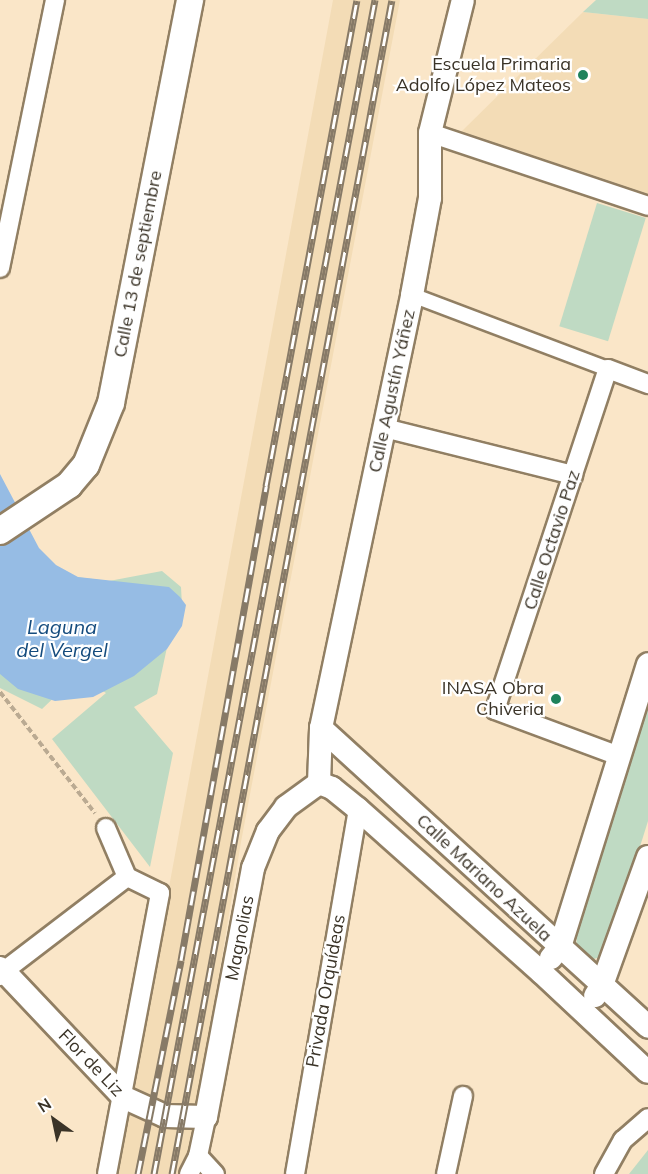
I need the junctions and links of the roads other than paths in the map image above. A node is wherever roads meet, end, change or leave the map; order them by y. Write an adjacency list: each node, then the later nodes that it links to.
1 (55, 0): 6 (street)
2 (190, 0): 12 (main road, Calle 13 de septiembre)
3 (463, 0): 4 (street, Calle Agustín Yáñez)
4 (430, 133): 5 (street); 7 (street, Calle Agustín Yáñez)
5 (648, 206)
6 (0, 268)
7 (412, 295): 8 (street); 10 (street, Calle Agustín Yáñez)
8 (608, 369): 9 (street); 11 (street, Calle Octavio Paz)
9 (648, 384)
10 (384, 428): 11 (street); 14 (street, Calle Agustín Yáñez)
11 (573, 475): 15 (street, Calle Octavio Paz)
12 (0, 531)
13 (648, 664): 15 (street)
14 (321, 728): 16 (street, Calle Agustín Yáñez); 21 (street, Calle Mariano Azuela)
15 (619, 756): 21 (street)
16 (319, 783): 17 (street, Calle Mariano Azuela); 30 (street, Magnolias)
17 (358, 809): 23 (street, Calle Mariano Azuela); 36 (street, Privada Orquídeas)
18 (106, 828): 20 (street)
19 (648, 857): 24 (street)
20 (127, 877): 22 (street); 29 (street)
21 (560, 947): 23 (street); 24 (street, Calle Mariano Azuela)
22 (1, 970): 29 (street, Flor de Liz)
23 (541, 972): 25 (street, Calle Mariano Azuela)
24 (602, 985): 25 (street); 26 (street, Calle Mariano Azuela)
25 (585, 1012): 27 (street, Calle Mariano Azuela)
26 (648, 1027)
27 (648, 1072)
28 (463, 1096): 37 (street)
29 (123, 1097): 30 (street, Flor de Liz); 33 (street)
30 (206, 1117): 32 (street)
31 (648, 1118): 38 (street)
32 (198, 1156): 34 (street); 35 (street)
33 (107, 1174)
34 (189, 1174)
35 (214, 1174)
36 (295, 1174)
37 (446, 1174)
38 (604, 1174)

